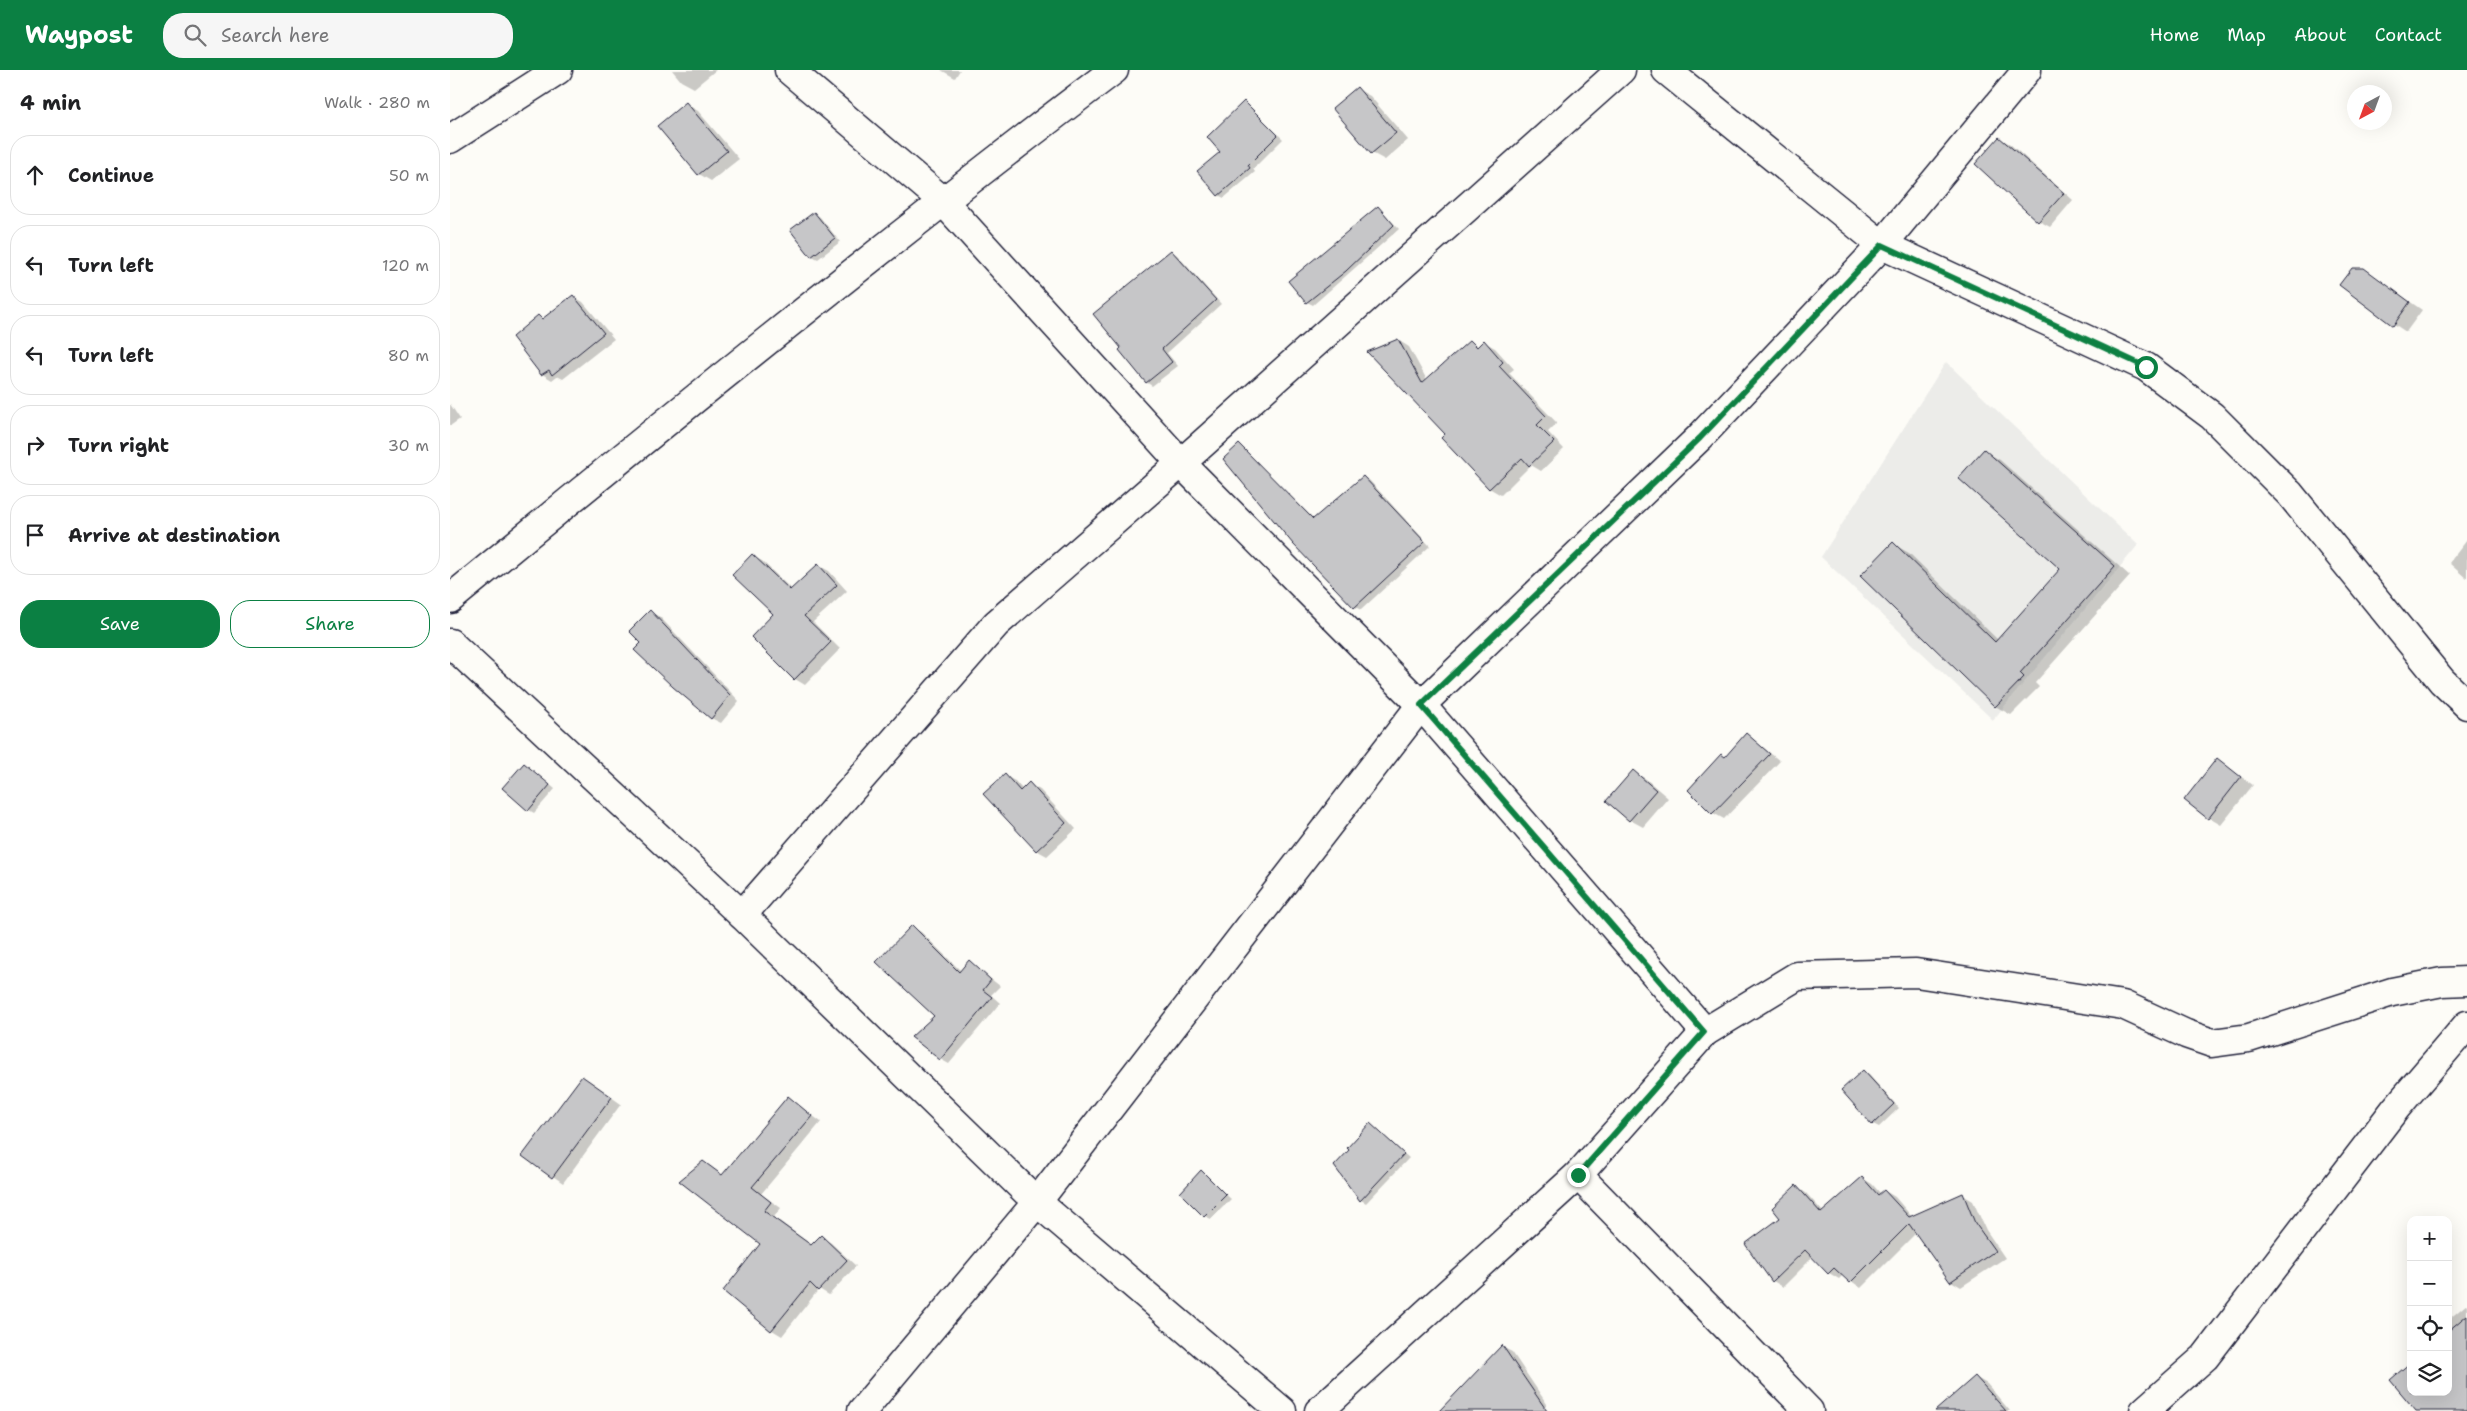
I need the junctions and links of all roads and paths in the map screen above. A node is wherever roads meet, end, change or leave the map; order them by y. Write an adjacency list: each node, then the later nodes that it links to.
1 (558, 70): 7 (street)
2 (788, 70): 8 (street)
3 (1114, 70): 8 (street)
4 (1621, 70): 10 (street)
5 (1666, 70): 9 (street)
6 (2027, 70): 9 (street)
7 (450, 138)
8 (942, 200): 10 (street); 11 (street)
9 (1882, 245): 13 (street); 14 (street)
10 (1181, 463): 13 (street); 15 (street)
11 (450, 599)
12 (450, 642): 15 (street)
13 (1421, 705): 18 (street); 20 (street)
14 (2467, 705)
15 (742, 915): 20 (street)
16 (2467, 981): 18 (street)
17 (2467, 1025): 25 (street)
18 (1704, 1032): 19 (street)
19 (1578, 1175): 23 (street); 24 (street)
20 (1037, 1202): 21 (street); 22 (street)
21 (862, 1411)
22 (1282, 1411)
23 (1319, 1411)
24 (1809, 1411)
25 (2144, 1411)

